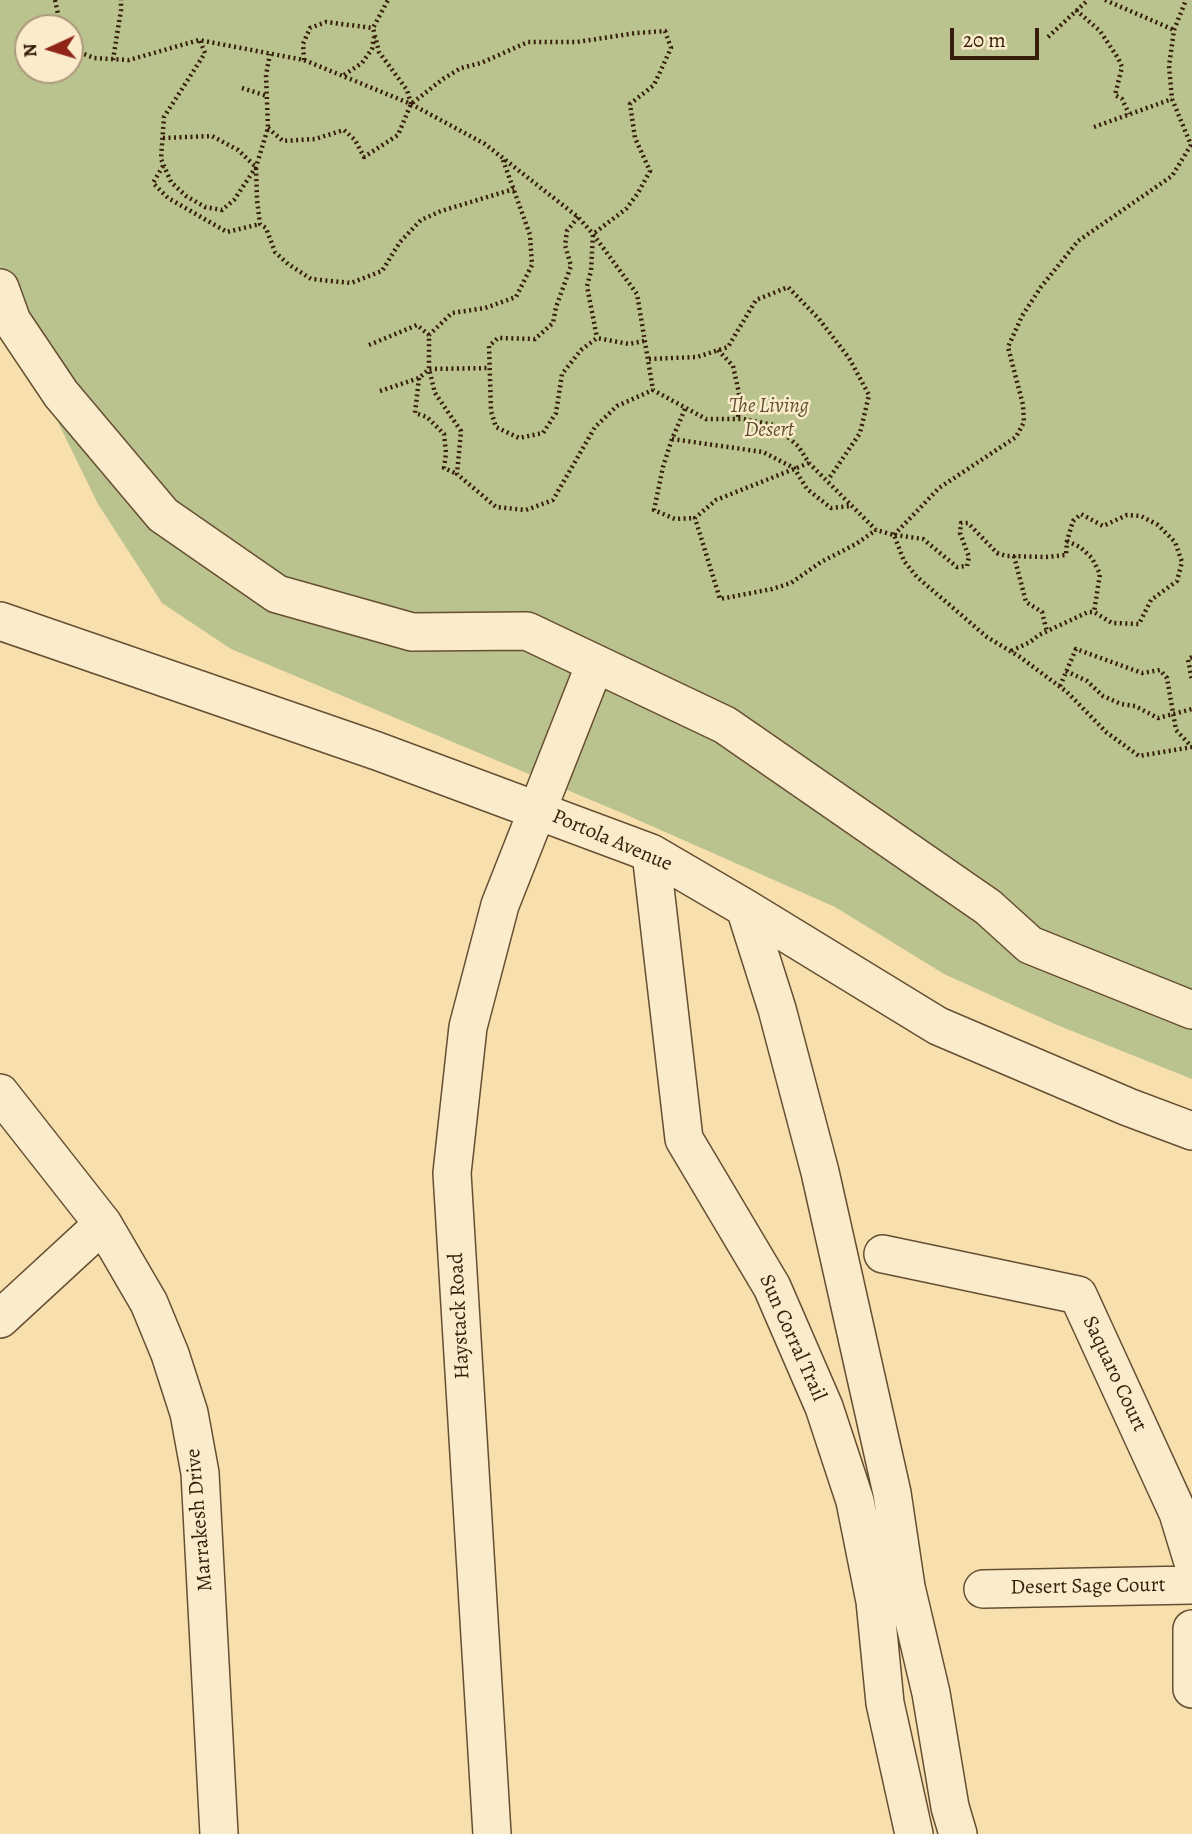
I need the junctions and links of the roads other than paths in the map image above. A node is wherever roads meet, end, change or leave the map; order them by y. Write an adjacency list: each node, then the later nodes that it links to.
1 (0, 288): 3 (street)
2 (0, 621): 4 (street, Portola Avenue)
3 (595, 663): 4 (street, Haystack Road); 7 (street)
4 (538, 809): 5 (street, Portola Avenue); 21 (street, Haystack Road)
5 (651, 853): 6 (street, Portola Avenue); 14 (street, Sun Corral Trail)
6 (745, 908): 9 (street, Portola Avenue); 13 (street)
7 (1192, 1010)
8 (0, 1093): 10 (street, Marrakesh Drive)
9 (1192, 1131)
10 (103, 1224): 12 (street); 20 (street, Marrakesh Drive)
11 (883, 1254): 15 (street, Saquaro Court)
12 (0, 1318)
13 (887, 1470): 14 (street); 23 (street)
14 (848, 1480): 22 (street, Sun Corral Trail)
15 (1192, 1559)
16 (1192, 1586): 17 (street, Desert Sage Court)
17 (983, 1589)
18 (1192, 1629): 19 (street)
19 (1192, 1689)
20 (219, 1834)
21 (492, 1834)
22 (914, 1834)
23 (958, 1834)

